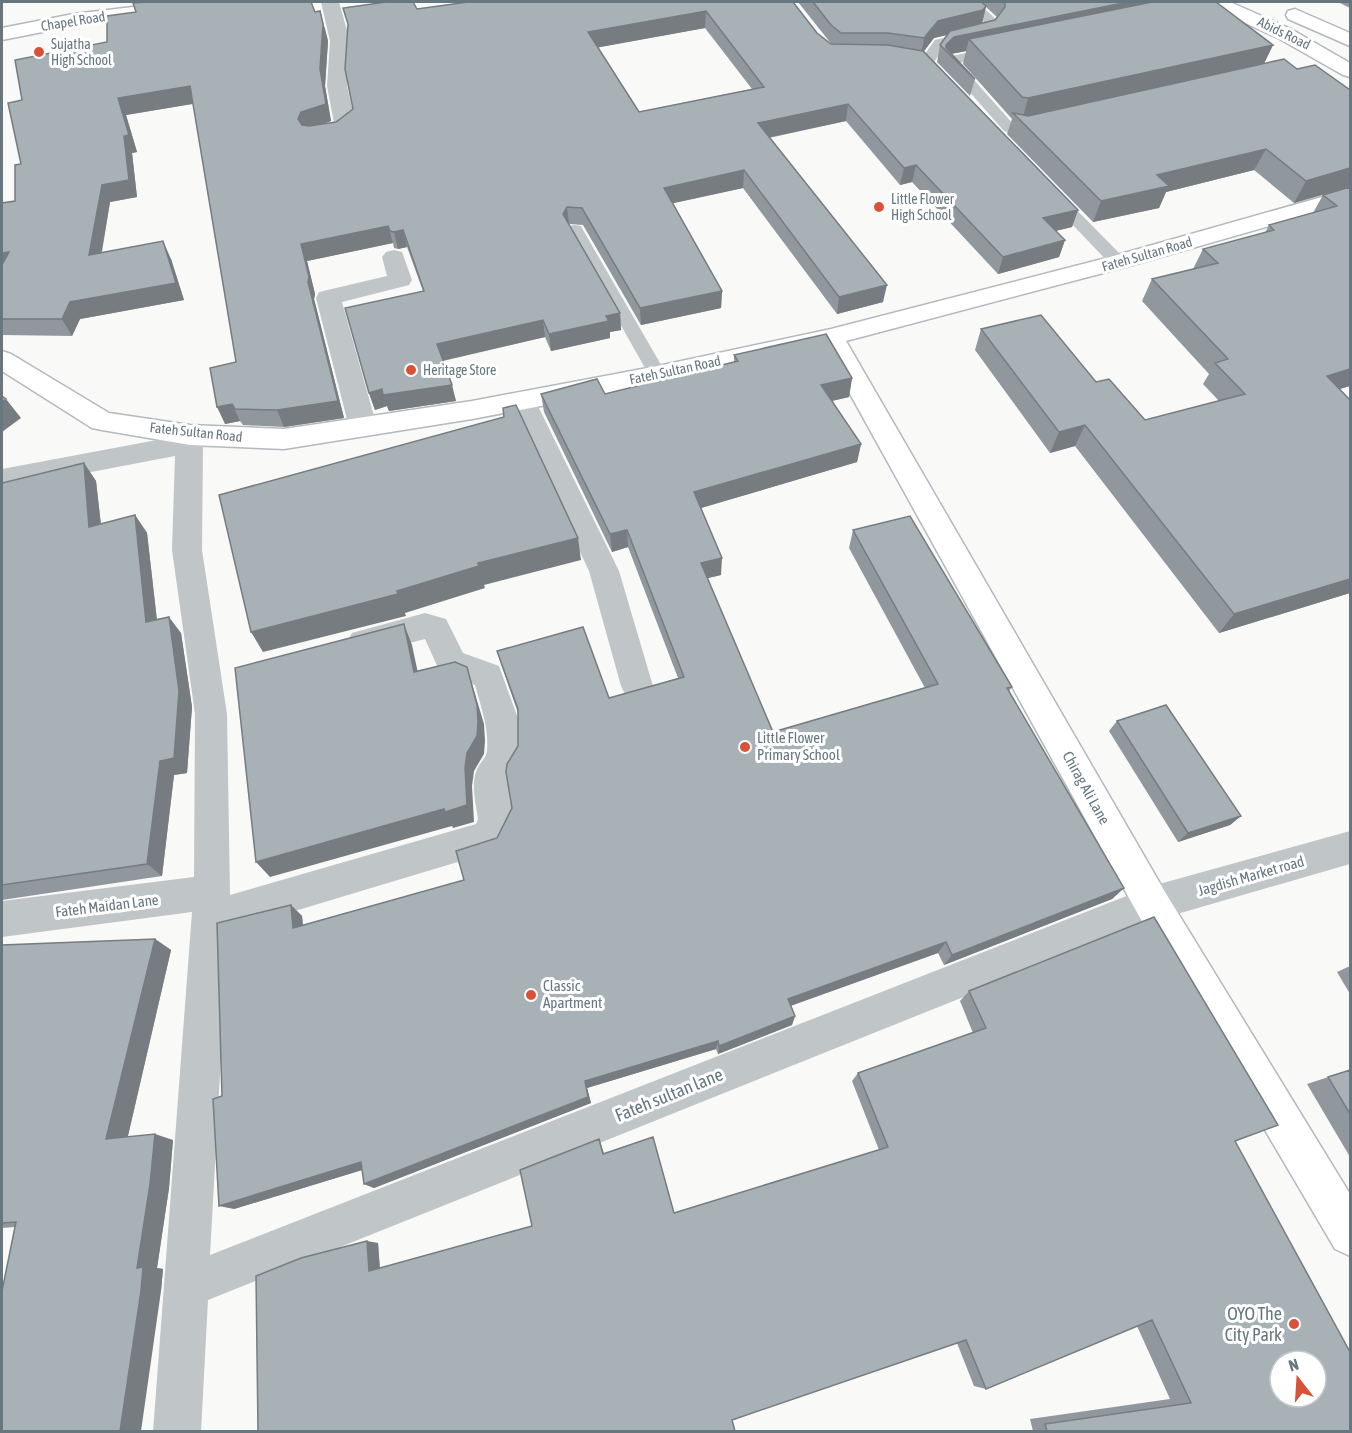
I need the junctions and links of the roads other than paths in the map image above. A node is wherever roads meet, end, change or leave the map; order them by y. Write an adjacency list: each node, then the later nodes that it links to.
1 (66, 2): 7 (street)
2 (217, 2): 7 (street, Chapel Road)
3 (330, 2): 17 (street)
4 (969, 2): 14 (lane)
5 (1212, 4): 11 (street, Abids Road)
6 (1274, 6): 9 (street)
7 (73, 20): 8 (street, Chapel Road)
8 (2, 34)
9 (1350, 40)
10 (1013, 48): 16 (lane)
11 (1334, 60): 12 (lane); 13 (street, Abids Road)
12 (1314, 65)
13 (1350, 71)
14 (958, 96)
15 (975, 113): 18 (lane)
16 (1055, 123)
17 (316, 135)
18 (999, 138)
19 (1039, 180): 23 (lane)
20 (1350, 196): 23 (street, Fateh Sultan Road)
21 (575, 230): 26 (lane)
22 (394, 257): 28 (street)
23 (1118, 262): 24 (street, Fateh Sultan Road)
24 (831, 337): 26 (street, Fateh Sultan Road); 34 (street, Chirag Ali Lane)
25 (2, 360): 29 (street, Fateh Sultan Road)
26 (658, 375): 27 (street, Fateh Sultan Road)
27 (522, 400): 28 (street, Fateh Sultan Road); 32 (street)
28 (363, 427): 29 (street, Fateh Sultan Road)
29 (190, 439): 30 (street); 35 (street)
30 (2, 479)
31 (338, 649): 35 (street, Fateh Maidan Lane)
32 (637, 686)
33 (1350, 848): 34 (street, Jagdish Market road)
34 (1152, 904): 37 (street, Chirag Ali Lane); 38 (street, Fateh sultan lane)
35 (211, 905): 36 (street, Fateh Maidan Lane); 38 (street)
36 (2, 919)
37 (1350, 1234)
38 (187, 1286): 39 (street)
39 (177, 1431)

